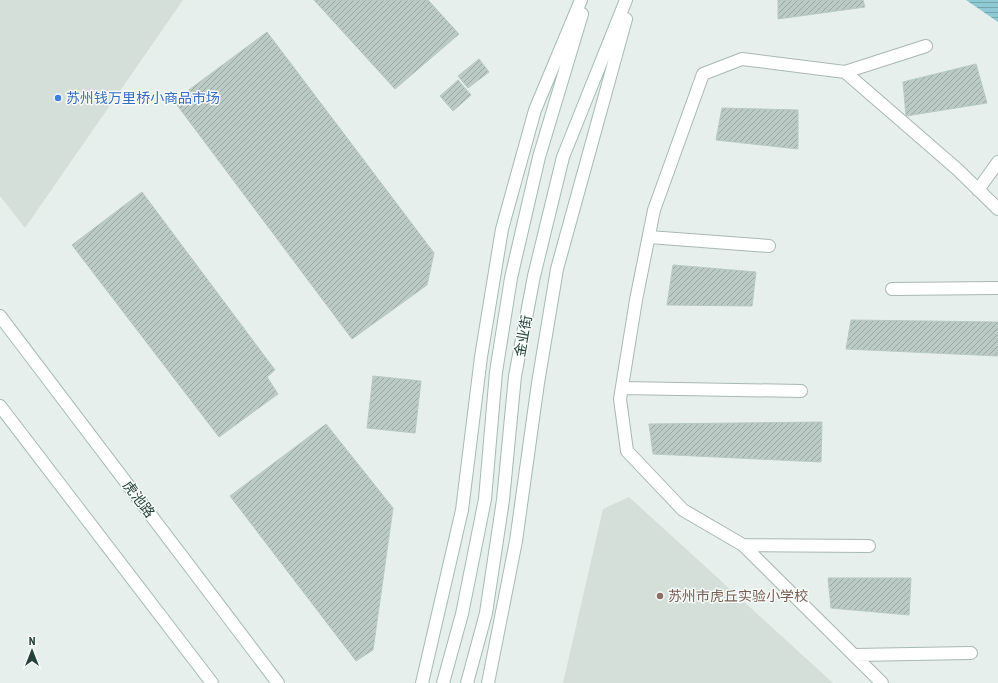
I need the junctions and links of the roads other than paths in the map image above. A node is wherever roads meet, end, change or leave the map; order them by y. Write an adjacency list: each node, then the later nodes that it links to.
1 (581, 0): 24 (main road)
2 (587, 0): 25 (main road, 金业街)
3 (626, 0): 26 (main road, 金业街)
4 (631, 0): 27 (main road)
5 (926, 46): 6 (main road)
6 (845, 72): 8 (main road); 10 (main road)
7 (998, 162): 8 (main road)
8 (978, 190): 9 (main road)
9 (998, 209)
10 (649, 237): 11 (main road); 15 (main road)
11 (769, 246)
12 (998, 288): 13 (main road)
13 (892, 289)
14 (0, 316): 23 (main road, 虎池路)
15 (622, 388): 16 (main road); 18 (main road)
16 (801, 391)
17 (0, 406): 22 (main road)
18 (743, 545): 19 (main road); 21 (main road)
19 (869, 546)
20 (971, 652): 21 (main road)
21 (854, 655): 28 (main road)
22 (212, 683)
23 (278, 683)
24 (422, 683)
25 (443, 683)
26 (467, 683)
27 (488, 683)
28 (882, 683)

